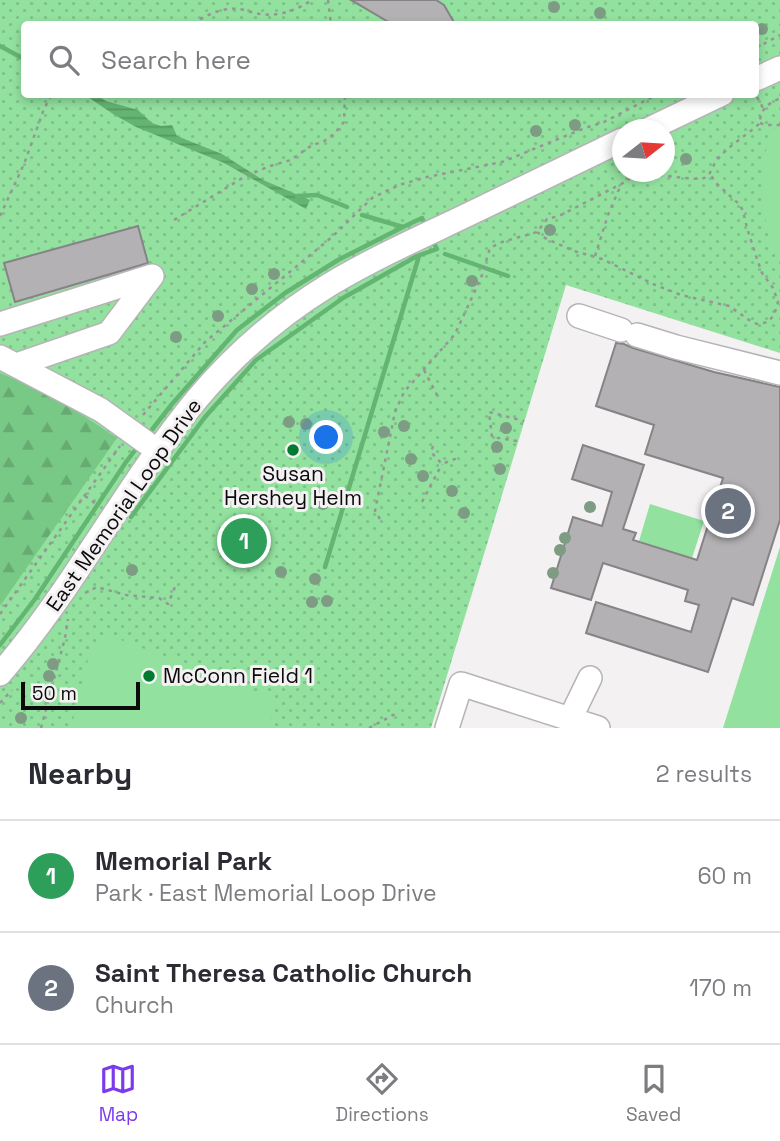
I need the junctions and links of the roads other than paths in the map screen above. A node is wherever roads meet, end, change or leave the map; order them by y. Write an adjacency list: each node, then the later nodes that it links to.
1 (780, 68): 2 (street)
2 (759, 77)
3 (714, 98): 4 (street)
4 (670, 119)
5 (612, 145): 10 (street, East Memorial Loop Drive)
6 (579, 316): 9 (street)
7 (0, 324): 8 (street)
8 (8, 361): 10 (street)
9 (780, 373)
10 (158, 451): 12 (street, East Memorial Loop Drive)
11 (590, 678): 13 (street)
12 (7, 681)
13 (561, 721): 14 (street); 15 (street)
14 (447, 728)
15 (598, 728)

